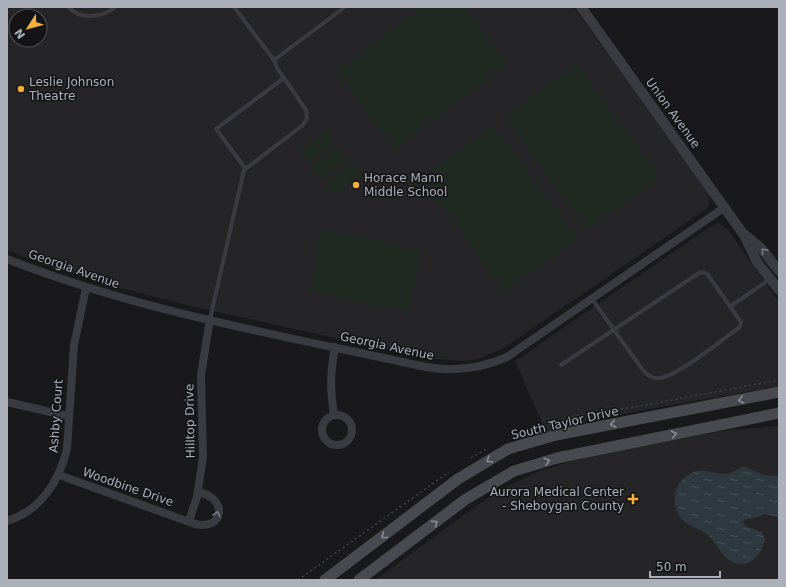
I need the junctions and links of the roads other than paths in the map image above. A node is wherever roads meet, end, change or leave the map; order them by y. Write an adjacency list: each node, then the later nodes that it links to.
1 (68, 7): 2 (lane)
2 (115, 7)
3 (234, 7): 6 (lane)
4 (345, 7): 6 (lane)
5 (581, 7): 9 (street, Union Avenue)
6 (274, 60): 7 (lane)
7 (284, 78): 8 (lane); 8 (lane)
8 (245, 168): 18 (lane)
9 (725, 207): 10 (street, Union Avenue); 16 (street, Georgia Avenue)
10 (744, 235): 12 (street, Union Avenue, one-way to 10); 13 (street, Union Avenue)
11 (7, 259): 14 (street, Georgia Avenue)
12 (779, 271)
13 (770, 279): 15 (street, Union Avenue); 17 (lane)
14 (86, 288): 18 (street, Georgia Avenue); 26 (street, Ashby Court)
15 (779, 290)
16 (592, 298): 19 (lane); 20 (street, Georgia Avenue)
17 (731, 306): 19 (lane); 19 (lane)
18 (210, 319): 20 (street, Georgia Avenue); 28 (street, Hilltop Drive)
19 (614, 330): 21 (lane)
20 (336, 347): 25 (street)
21 (562, 365)
22 (779, 392): 31 (main road, South Taylor Drive, one-way to 31)
23 (7, 402): 26 (street)
24 (779, 413): 32 (main road, one-way to 24)
25 (334, 415)
26 (68, 416): 27 (street, Ashby Court)
27 (59, 476): 29 (street, Ashby Court); 30 (street, Woodbine Drive)
28 (198, 492): 30 (street, Hilltop Drive); 30 (street, one-way to 28)
29 (7, 521)
30 (189, 521)
31 (325, 580)
32 (359, 580)

